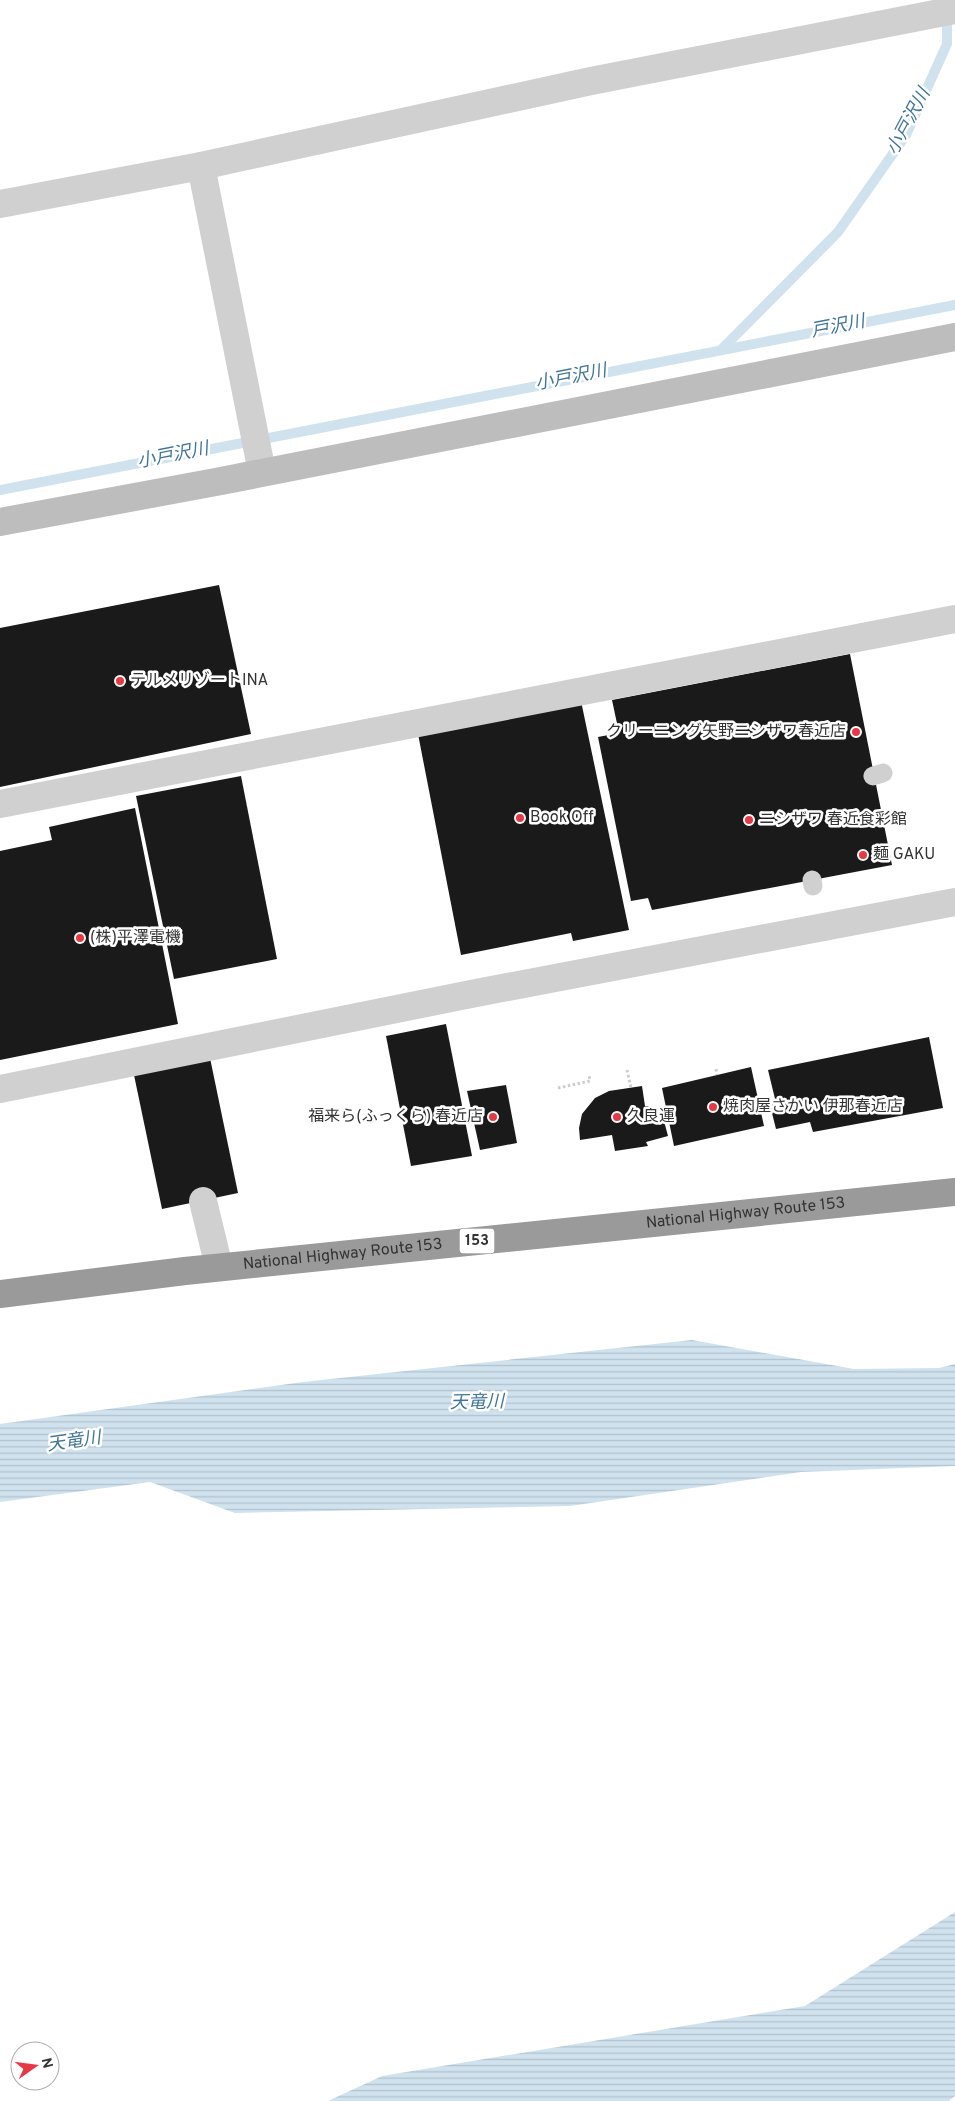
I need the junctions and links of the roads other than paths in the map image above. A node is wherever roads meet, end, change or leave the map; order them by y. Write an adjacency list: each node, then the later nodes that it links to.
1 (946, 12): 2 (street)
2 (201, 166): 3 (street); 5 (street)
3 (0, 204)
4 (955, 337): 5 (street)
5 (262, 466): 6 (street)
6 (0, 522)
7 (955, 619): 8 (street)
8 (0, 804)
9 (955, 902): 10 (street)
10 (0, 1089)
11 (955, 1192): 13 (highway, National Highway Route 153 / 153)
12 (203, 1201): 13 (street)
13 (219, 1267): 14 (highway, National Highway Route 153 / 153)
14 (0, 1294)

